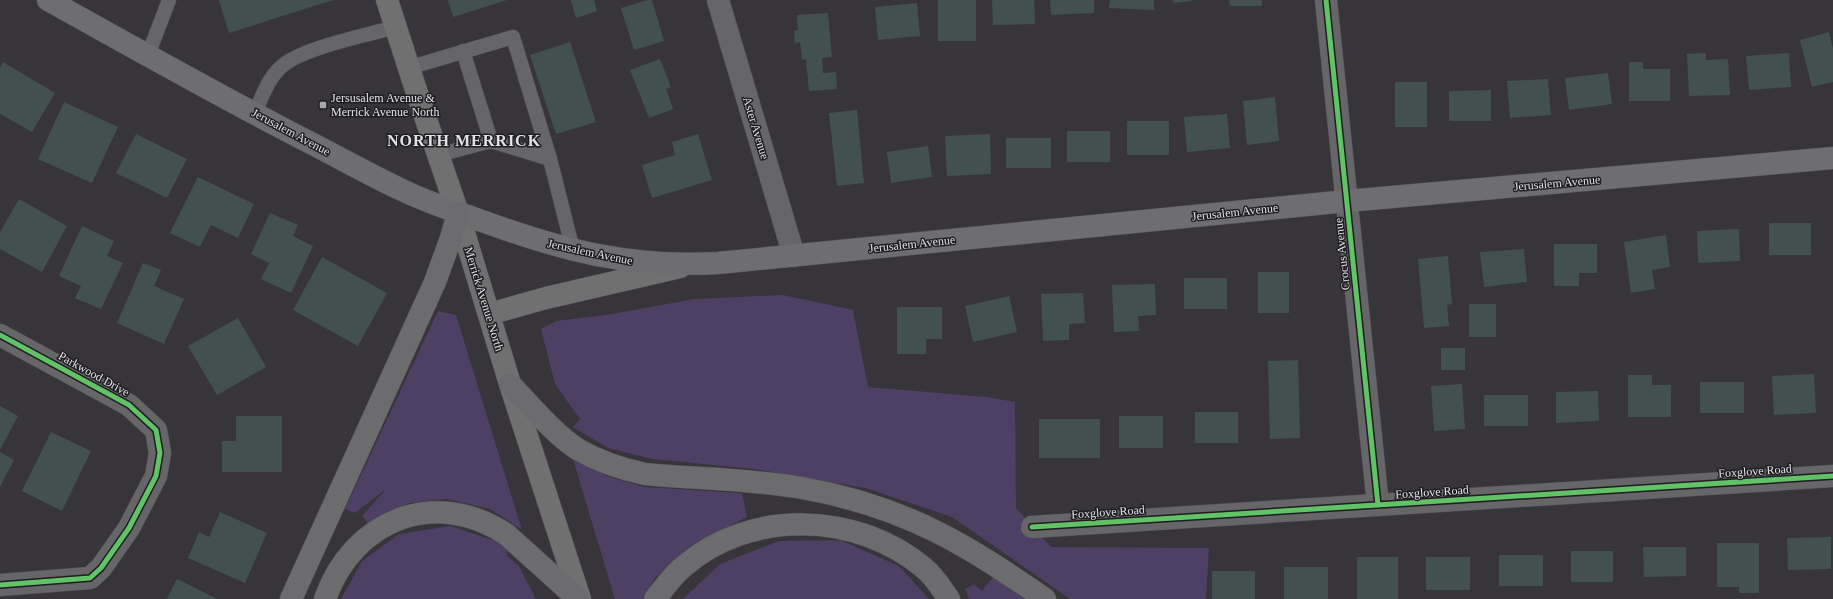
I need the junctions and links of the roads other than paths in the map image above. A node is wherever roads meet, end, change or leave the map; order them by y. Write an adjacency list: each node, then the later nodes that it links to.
1 (48, 0): 8 (main road, Jerusalem Avenue)
2 (169, 0): 8 (lane)
3 (387, 0): 6 (main road, Merrick Avenue North)
4 (718, 0): 18 (street, Aster Avenue)
5 (1326, 0): 15 (street, Crocus Avenue)
6 (395, 27): 9 (main road, Merrick Avenue North); 10 (lane)
7 (463, 52): 9 (lane); 11 (lane); 14 (lane)
8 (148, 55): 10 (main road, Jerusalem Avenue)
9 (408, 68): 12 (main road, Merrick Avenue North)
10 (254, 114): 16 (main road, Jerusalem Avenue)
11 (491, 141): 12 (lane); 14 (lane)
12 (438, 155): 16 (main road, Merrick Avenue North)
13 (1833, 158): 15 (main road, Jerusalem Avenue)
14 (550, 159): 17 (lane)
15 (1347, 201): 18 (main road, Jerusalem Avenue); 24 (street, Crocus Avenue)
16 (458, 213): 17 (main road, Jerusalem Avenue); 20 (main road, Merrick Avenue North); 27 (highway)
17 (573, 250): 19 (main road, Jerusalem Avenue)
18 (794, 256): 19 (main road, Jerusalem Avenue)
19 (690, 264): 20 (main road)
20 (489, 314): 22 (main road, Merrick Avenue North)
21 (0, 335): 26 (street, Parkwood Drive)
22 (510, 384): 29 (main road, Merrick Avenue North); 32 (highway)
23 (1833, 476): 24 (street, Foxglove Road)
24 (1378, 505): 25 (street, Foxglove Road)
25 (1032, 527)
26 (0, 585)
27 (291, 599)
28 (325, 599): 29 (highway)
29 (579, 599)
30 (655, 599): 31 (highway)
31 (949, 599)
32 (1045, 599)

